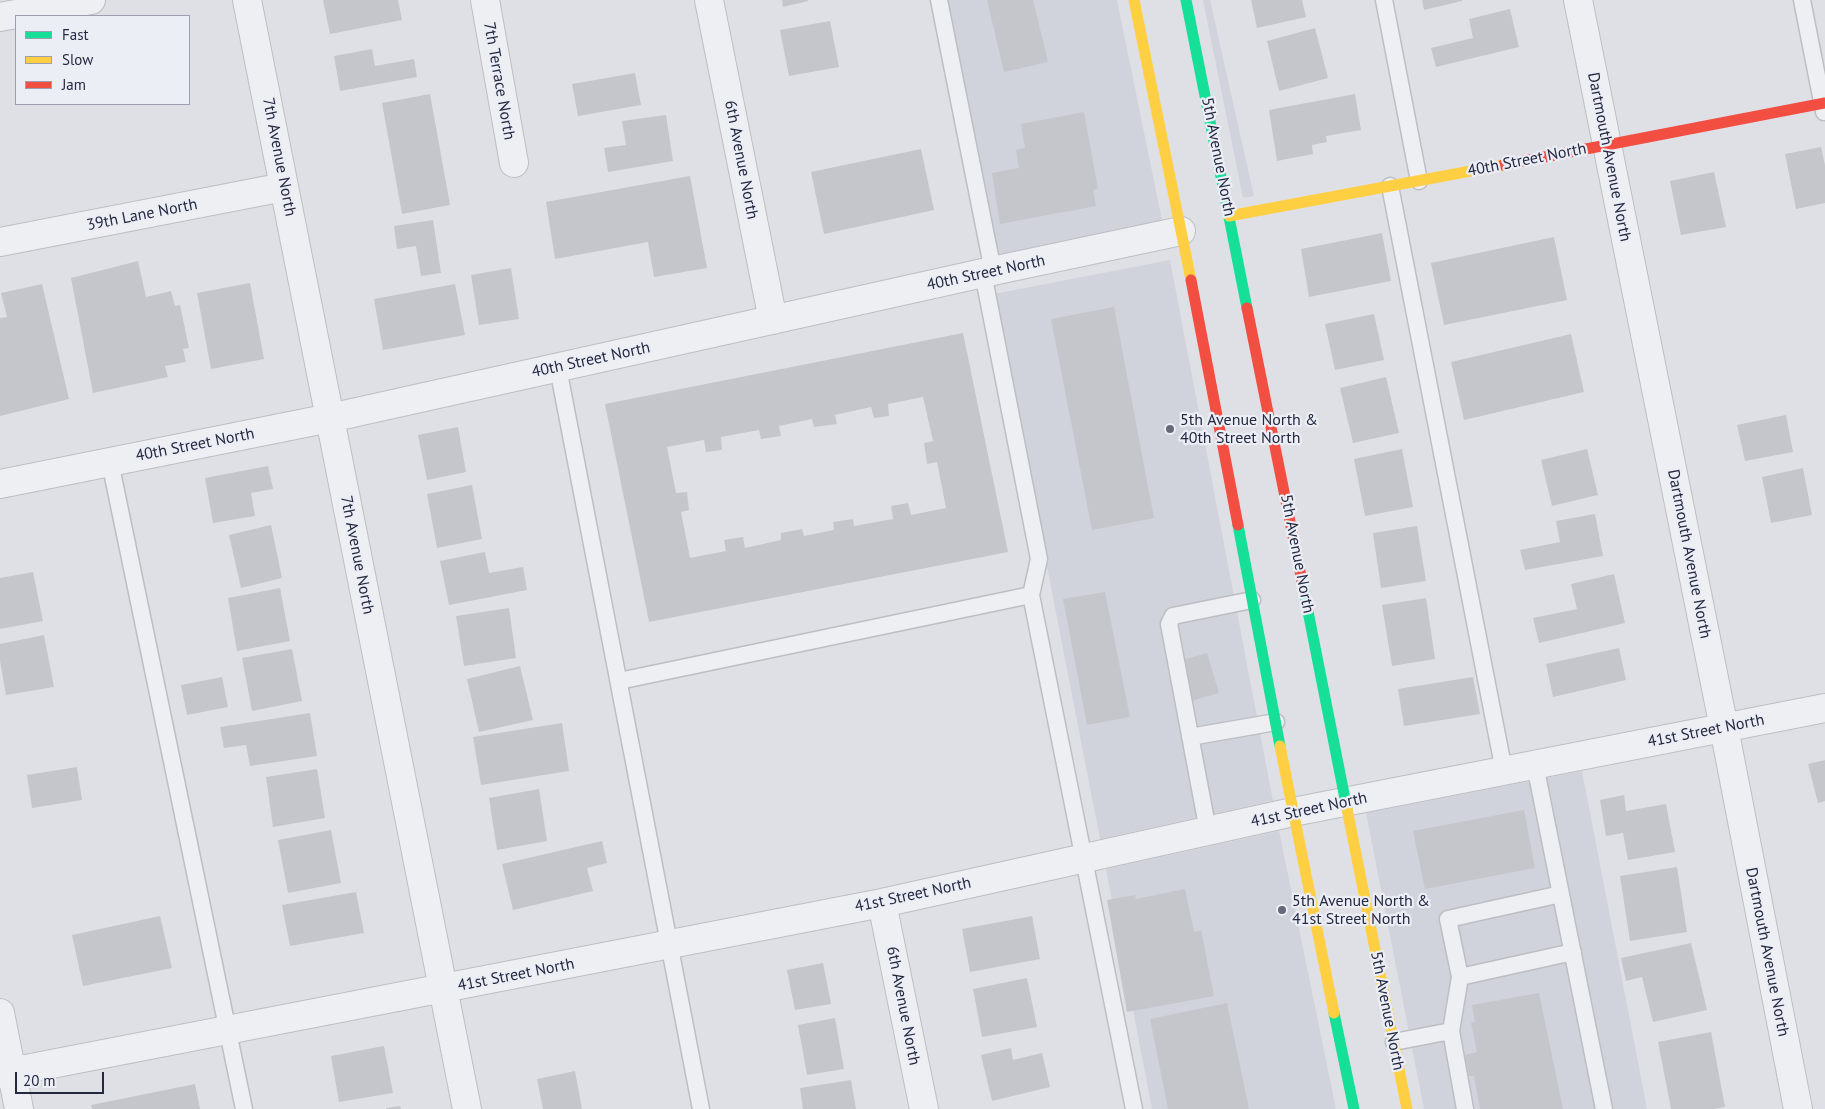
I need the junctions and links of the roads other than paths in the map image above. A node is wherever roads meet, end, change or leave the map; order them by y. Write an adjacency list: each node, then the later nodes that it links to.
1 (91, 0): 11 (street)
2 (247, 0): 17 (street, 7th Avenue North)
3 (485, 0): 14 (street, 7th Terrace North)
4 (709, 0): 22 (street, 6th Avenue North)
5 (939, 0): 21 (lane)
6 (1134, 0): 19 (main road)
7 (1186, 0): 18 (main road, 5th Avenue North)
8 (1384, 0): 15 (lane)
9 (1578, 0): 13 (street, Dartmouth Avenue North)
10 (1802, 0): 12 (lane)
11 (0, 16)
12 (1824, 108): 13 (main road, 40th Street North)
13 (1606, 146): 15 (main road, 40th Street North); 32 (street, Dartmouth Avenue North)
14 (514, 163)
15 (1419, 181): 16 (main road, 40th Street North)
16 (1390, 186): 18 (main road, 40th Street North); 35 (lane)
17 (284, 187): 20 (street, 39th Lane North); 24 (street, 7th Avenue North)
18 (1230, 216): 36 (main road, 5th Avenue North)
19 (1180, 231): 21 (street, 40th Street North); 28 (main road)
20 (0, 242)
21 (988, 272): 22 (street, 40th Street North); 27 (lane)
22 (773, 320): 23 (street, 40th Street North)
23 (558, 368): 24 (street, 40th Street North); 29 (lane)
24 (330, 418): 25 (street, 40th Street North); 45 (street, 7th Avenue North)
25 (110, 462): 26 (street, 40th Street North); 47 (lane)
26 (0, 484)
27 (1031, 596): 29 (lane); 39 (lane)
28 (1252, 600): 31 (main road); 33 (lane)
29 (619, 681): 42 (lane)
30 (1825, 708): 32 (street, 41st Street North)
31 (1276, 722): 33 (lane); 37 (main road)
32 (1724, 728): 34 (street, 41st Street North); 61 (street, Dartmouth Avenue North)
33 (1190, 737): 38 (lane)
34 (1535, 765): 35 (street, 41st Street North); 40 (lane)
35 (1504, 771): 36 (street, 41st Street North)
36 (1346, 802): 37 (street, 41st Street North); 49 (main road, 5th Avenue North)
37 (1293, 812): 38 (street, 41st Street North); 57 (main road)
38 (1208, 831): 39 (street, 41st Street North)
39 (1084, 858): 41 (street, 41st Street North); 56 (lane)
40 (1561, 894): 43 (lane); 44 (lane)
41 (882, 903): 42 (street, 41st Street North); 55 (street, 6th Avenue North)
42 (668, 945): 45 (street, 41st Street North); 54 (lane)
43 (1573, 952): 44 (lane); 60 (lane)
44 (1460, 977): 48 (lane)
45 (443, 989): 47 (street, 41st Street North); 53 (street, 7th Avenue North)
46 (0, 1013): 50 (street)
47 (228, 1030): 50 (street, 41st Street North); 52 (lane)
48 (1451, 1031): 49 (lane); 59 (lane)
49 (1394, 1042): 58 (main road, 5th Avenue North)
50 (6, 1073): 51 (street)
51 (19, 1109)
52 (244, 1109)
53 (467, 1109)
54 (701, 1109)
55 (924, 1109)
56 (1134, 1109)
57 (1354, 1109)
58 (1407, 1109)
59 (1465, 1109)
60 (1604, 1109)
61 (1798, 1109)

